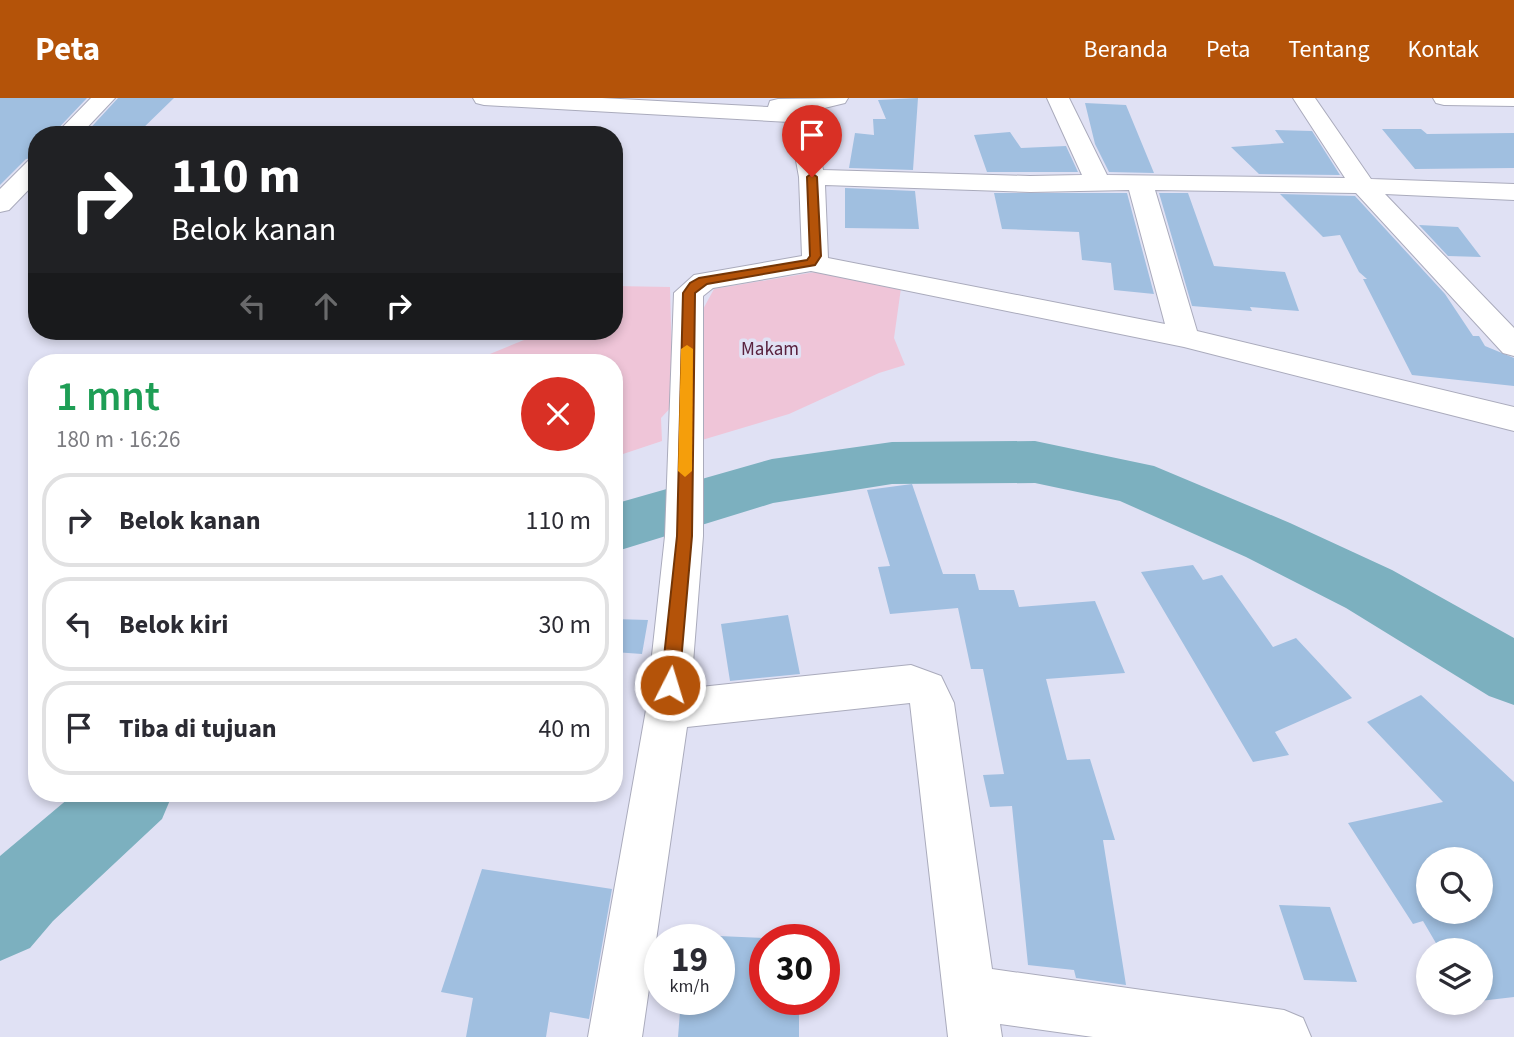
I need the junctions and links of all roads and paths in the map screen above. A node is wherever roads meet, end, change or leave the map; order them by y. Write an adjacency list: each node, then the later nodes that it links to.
1 (104, 98): 10 (street)
2 (484, 98): 9 (street)
3 (668, 98): 9 (street)
4 (837, 98): 9 (street)
5 (1058, 98): 13 (street)
6 (1304, 98): 15 (street)
7 (1444, 98): 8 (street)
8 (1514, 99)
9 (801, 112): 12 (street)
10 (76, 126)
11 (28, 175): 17 (street)
12 (812, 177): 13 (street); 18 (street)
13 (1098, 182): 14 (street)
14 (1140, 183): 15 (street); 19 (street)
15 (1363, 186): 16 (street); 20 (street)
16 (1514, 192)
17 (0, 204)
18 (811, 263): 19 (street); 22 (street)
19 (1184, 337): 21 (street)
20 (1514, 346)
21 (1514, 418)
22 (668, 710): 23 (street); 24 (street)
23 (974, 1015): 25 (street)
24 (615, 1037)
25 (1284, 1037)

